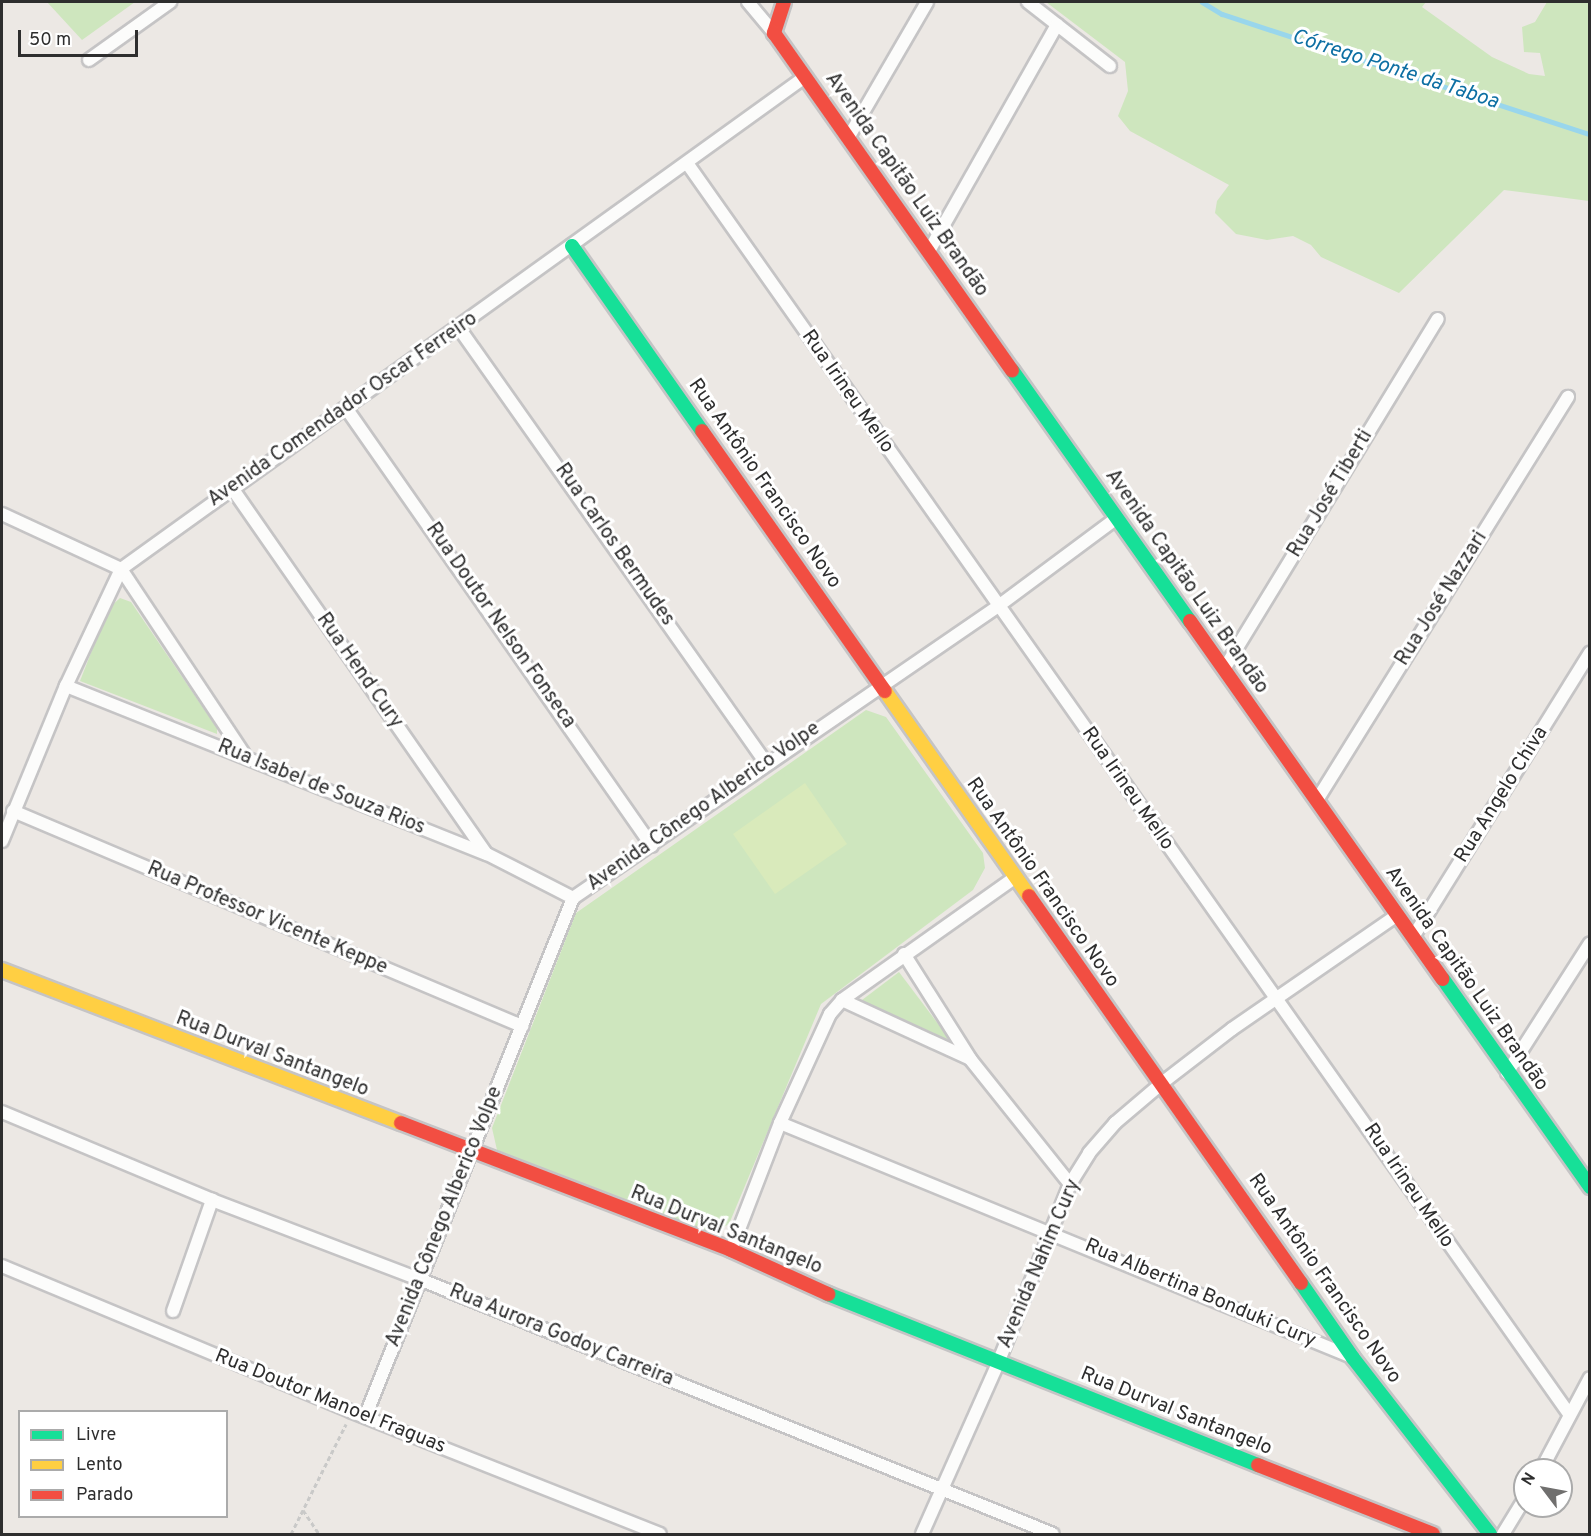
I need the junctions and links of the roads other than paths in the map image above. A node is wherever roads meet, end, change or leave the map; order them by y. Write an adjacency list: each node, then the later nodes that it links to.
1 (170, 2): 8 (street)
2 (748, 2): 7 (street, Avenida Capitão Luiz Brandão)
3 (784, 2): 7 (street)
4 (927, 2): 11 (street)
5 (1028, 2): 6 (street)
6 (1057, 25): 9 (street); 14 (street)
7 (774, 33): 10 (street, Avenida Capitão Luiz Brandão)
8 (89, 60)
9 (1110, 66)
10 (806, 77): 11 (street, Avenida Capitão Luiz Brandão); 12 (street, Avenida Comendador Oscar Ferreiro)
11 (848, 138): 14 (street, Avenida Capitão Luiz Brandão)
12 (687, 163): 13 (street, Avenida Comendador Oscar Ferreiro); 23 (street, Rua Irineu Mello)
13 (572, 246): 16 (street, Avenida Comendador Oscar Ferreiro); 27 (street, Rua Antônio Francisco Novo)
14 (929, 251): 21 (street, Avenida Capitão Luiz Brandão)
15 (1438, 319): 25 (street, Rua José Tiberti)
16 (459, 328): 18 (street, Avenida Comendador Oscar Ferreiro); 29 (street, Rua Carlos Bermudes)
17 (1568, 397): 30 (street, Rua José Nazzari)
18 (346, 408): 19 (street, Avenida Comendador Oscar Ferreiro); 33 (street, Rua Doutor Nelson Fonseca)
19 (232, 488): 22 (street, Avenida Comendador Oscar Ferreiro); 34 (street, Rua Hend Cury)
20 (2, 514): 22 (street)
21 (1117, 518): 23 (street, Avenida Cônego Alberico Volpe); 25 (street, Avenida Capitão Luiz Brandão)
22 (121, 569): 26 (street, Avenida Comendador Oscar Ferreiro); 28 (street)
23 (997, 607): 27 (street, Avenida Cônego Alberico Volpe); 43 (street, Rua Irineu Mello)
24 (1590, 653): 38 (street, Rua Angelo Chiva)
25 (1224, 669): 30 (street, Avenida Capitão Luiz Brandão)
26 (66, 686): 28 (street, Rua Isabel de Souza Rios); 31 (street, Avenida Comendador Oscar Ferreiro)
27 (880, 686): 29 (street, Avenida Cônego Alberico Volpe); 35 (street, Rua Antônio Francisco Novo)
28 (246, 757): 34 (street, Rua Isabel de Souza Rios)
29 (766, 763): 33 (street, Avenida Cônego Alberico Volpe)
30 (1317, 801): 37 (street, Avenida Capitão Luiz Brandão)
31 (13, 811): 32 (street, Avenida Comendador Oscar Ferreiro); 44 (street, Rua Professor Vicente Keppe)
32 (2, 841)
33 (652, 846): 36 (street, Avenida Cônego Alberico Volpe)
34 (487, 854): 36 (street, Rua Isabel de Souza Rios)
35 (1013, 879): 40 (street); 47 (street, Rua Antônio Francisco Novo)
36 (573, 898): 44 (street, Avenida Cônego Alberico Volpe)
37 (1397, 915): 38 (street, Avenida Capitão Luiz Brandão); 43 (street, Avenida Nahim Cury)
38 (1413, 937): 46 (street, Avenida Capitão Luiz Brandão)
39 (1590, 943): 46 (street)
40 (904, 954): 42 (street); 45 (street)
41 (2, 969): 50 (street, Rua Durval Santangelo)
42 (842, 1000): 45 (street); 49 (street)
43 (1276, 1000): 47 (street, Avenida Nahim Cury); 62 (street, Rua Irineu Mello)
44 (522, 1026): 50 (street, Avenida Cônego Alberico Volpe)
45 (972, 1060): 51 (street)
46 (1507, 1073): 52 (street, Avenida Capitão Luiz Brandão)
47 (1162, 1083): 51 (street, Avenida Nahim Cury); 59 (street, Rua Antônio Francisco Novo)
48 (2, 1112): 53 (street, Rua Aurora Godoy Carreira)
49 (780, 1123): 54 (street, Rua Albertina Bonduki Cury); 55 (street)
50 (470, 1153): 55 (street, Rua Durval Santangelo); 57 (street, Avenida Cônego Alberico Volpe)
51 (1070, 1184): 54 (street, Avenida Nahim Cury)
52 (1590, 1187)
53 (212, 1200): 57 (street, Rua Aurora Godoy Carreira); 58 (street)
54 (1052, 1232): 59 (street, Rua Albertina Bonduki Cury); 60 (street, Avenida Nahim Cury)
55 (731, 1250): 60 (street, Rua Durval Santangelo)
56 (2, 1266): 63 (street, Rua Doutor Manoel Fraguas)
57 (419, 1279): 63 (street, Avenida Cônego Alberico Volpe); 65 (street, Rua Aurora Godoy Carreira)
58 (172, 1311)
59 (1353, 1358): 72 (street, Rua Antônio Francisco Novo)
60 (998, 1363): 65 (street, Avenida Nahim Cury); 71 (street, Rua Durval Santangelo)
61 (1590, 1378): 62 (street)
62 (1569, 1414): 64 (street)
63 (365, 1417): 68 (street, Rua Doutor Manoel Fraguas)
64 (1547, 1458)
65 (942, 1490): 69 (street, Avenida Nahim Cury); 70 (street, Rua Aurora Godoy Carreira)
66 (1515, 1518): 67 (street)
67 (1507, 1533)
68 (660, 1534)
69 (922, 1534)
70 (1053, 1534)
71 (1432, 1534)
72 (1490, 1534)

